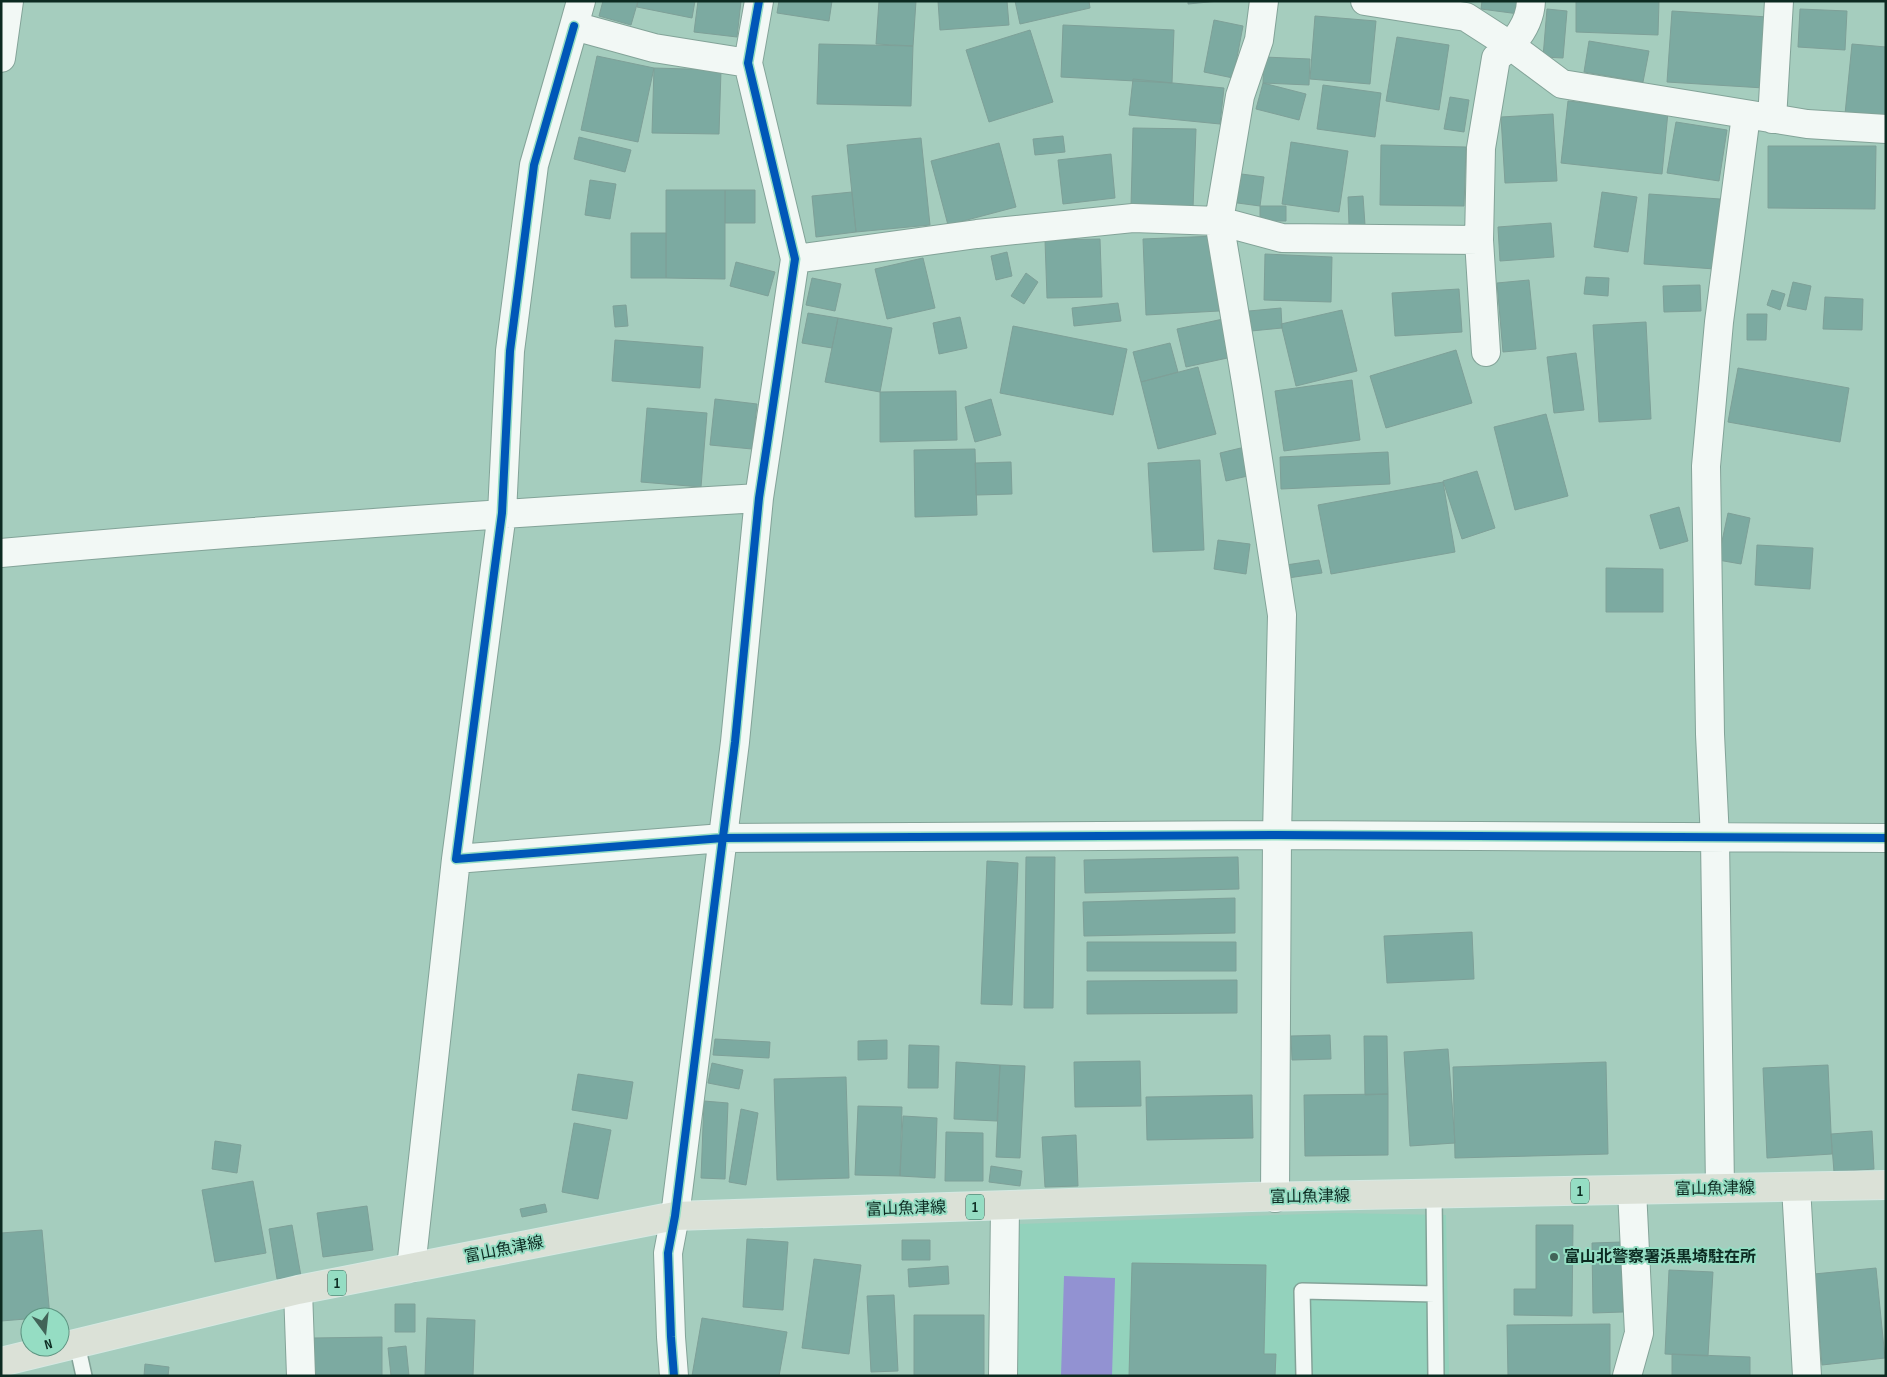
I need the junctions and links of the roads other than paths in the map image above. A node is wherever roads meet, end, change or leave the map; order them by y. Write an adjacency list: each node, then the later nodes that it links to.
1 (9, 1): 10 (street)
2 (759, 1): 11 (street)
3 (1264, 1): 14 (street)
4 (1365, 1): 7 (street)
5 (1532, 1): 9 (street)
6 (1779, 1): 12 (street)
7 (1405, 4): 9 (street)
8 (577, 14): 11 (street); 19 (street)
9 (1511, 46): 12 (street); 15 (street)
10 (1, 58)
11 (748, 63): 16 (street)
12 (1759, 117): 13 (street); 24 (street)
13 (1886, 129)
14 (1219, 221): 15 (street); 16 (street); 21 (street)
15 (1479, 240): 17 (street)
16 (795, 258): 18 (street)
17 (1486, 352)
18 (758, 498): 19 (street); 22 (street)
19 (502, 513): 20 (street); 25 (street)
20 (1, 553)
21 (1277, 835): 22 (street); 24 (street); 31 (street)
22 (723, 838): 25 (street); 33 (street)
23 (1886, 838): 24 (street)
24 (1715, 839): 28 (street)
25 (456, 859): 34 (street)
26 (1886, 1186): 27 (main road, 富山魚津線 / 1)
27 (1796, 1187): 28 (main road, 富山魚津線 / 1); 46 (street)
28 (1720, 1188): 29 (main road, 富山魚津線 / 1)
29 (1632, 1190): 30 (main road, 富山魚津線 / 1); 45 (street)
30 (1434, 1194): 31 (main road, 富山魚津線 / 1); 36 (lane)
31 (1275, 1198): 32 (main road, 富山魚津線 / 1)
32 (1005, 1206): 33 (main road, 富山魚津線 / 1); 42 (street)
33 (675, 1216): 34 (main road, 富山魚津線 / 1); 41 (street)
34 (411, 1268): 35 (main road, 富山魚津線 / 1)
35 (298, 1290): 37 (main road, 富山魚津線 / 1); 40 (street)
36 (1435, 1294): 43 (lane); 44 (lane)
37 (77, 1344): 38 (main road, 富山魚津線 / 1); 39 (lane)
38 (1, 1362)
39 (84, 1376)
40 (301, 1376)
41 (674, 1376)
42 (1003, 1376)
43 (1304, 1376)
44 (1436, 1376)
45 (1627, 1376)
46 (1807, 1376)

